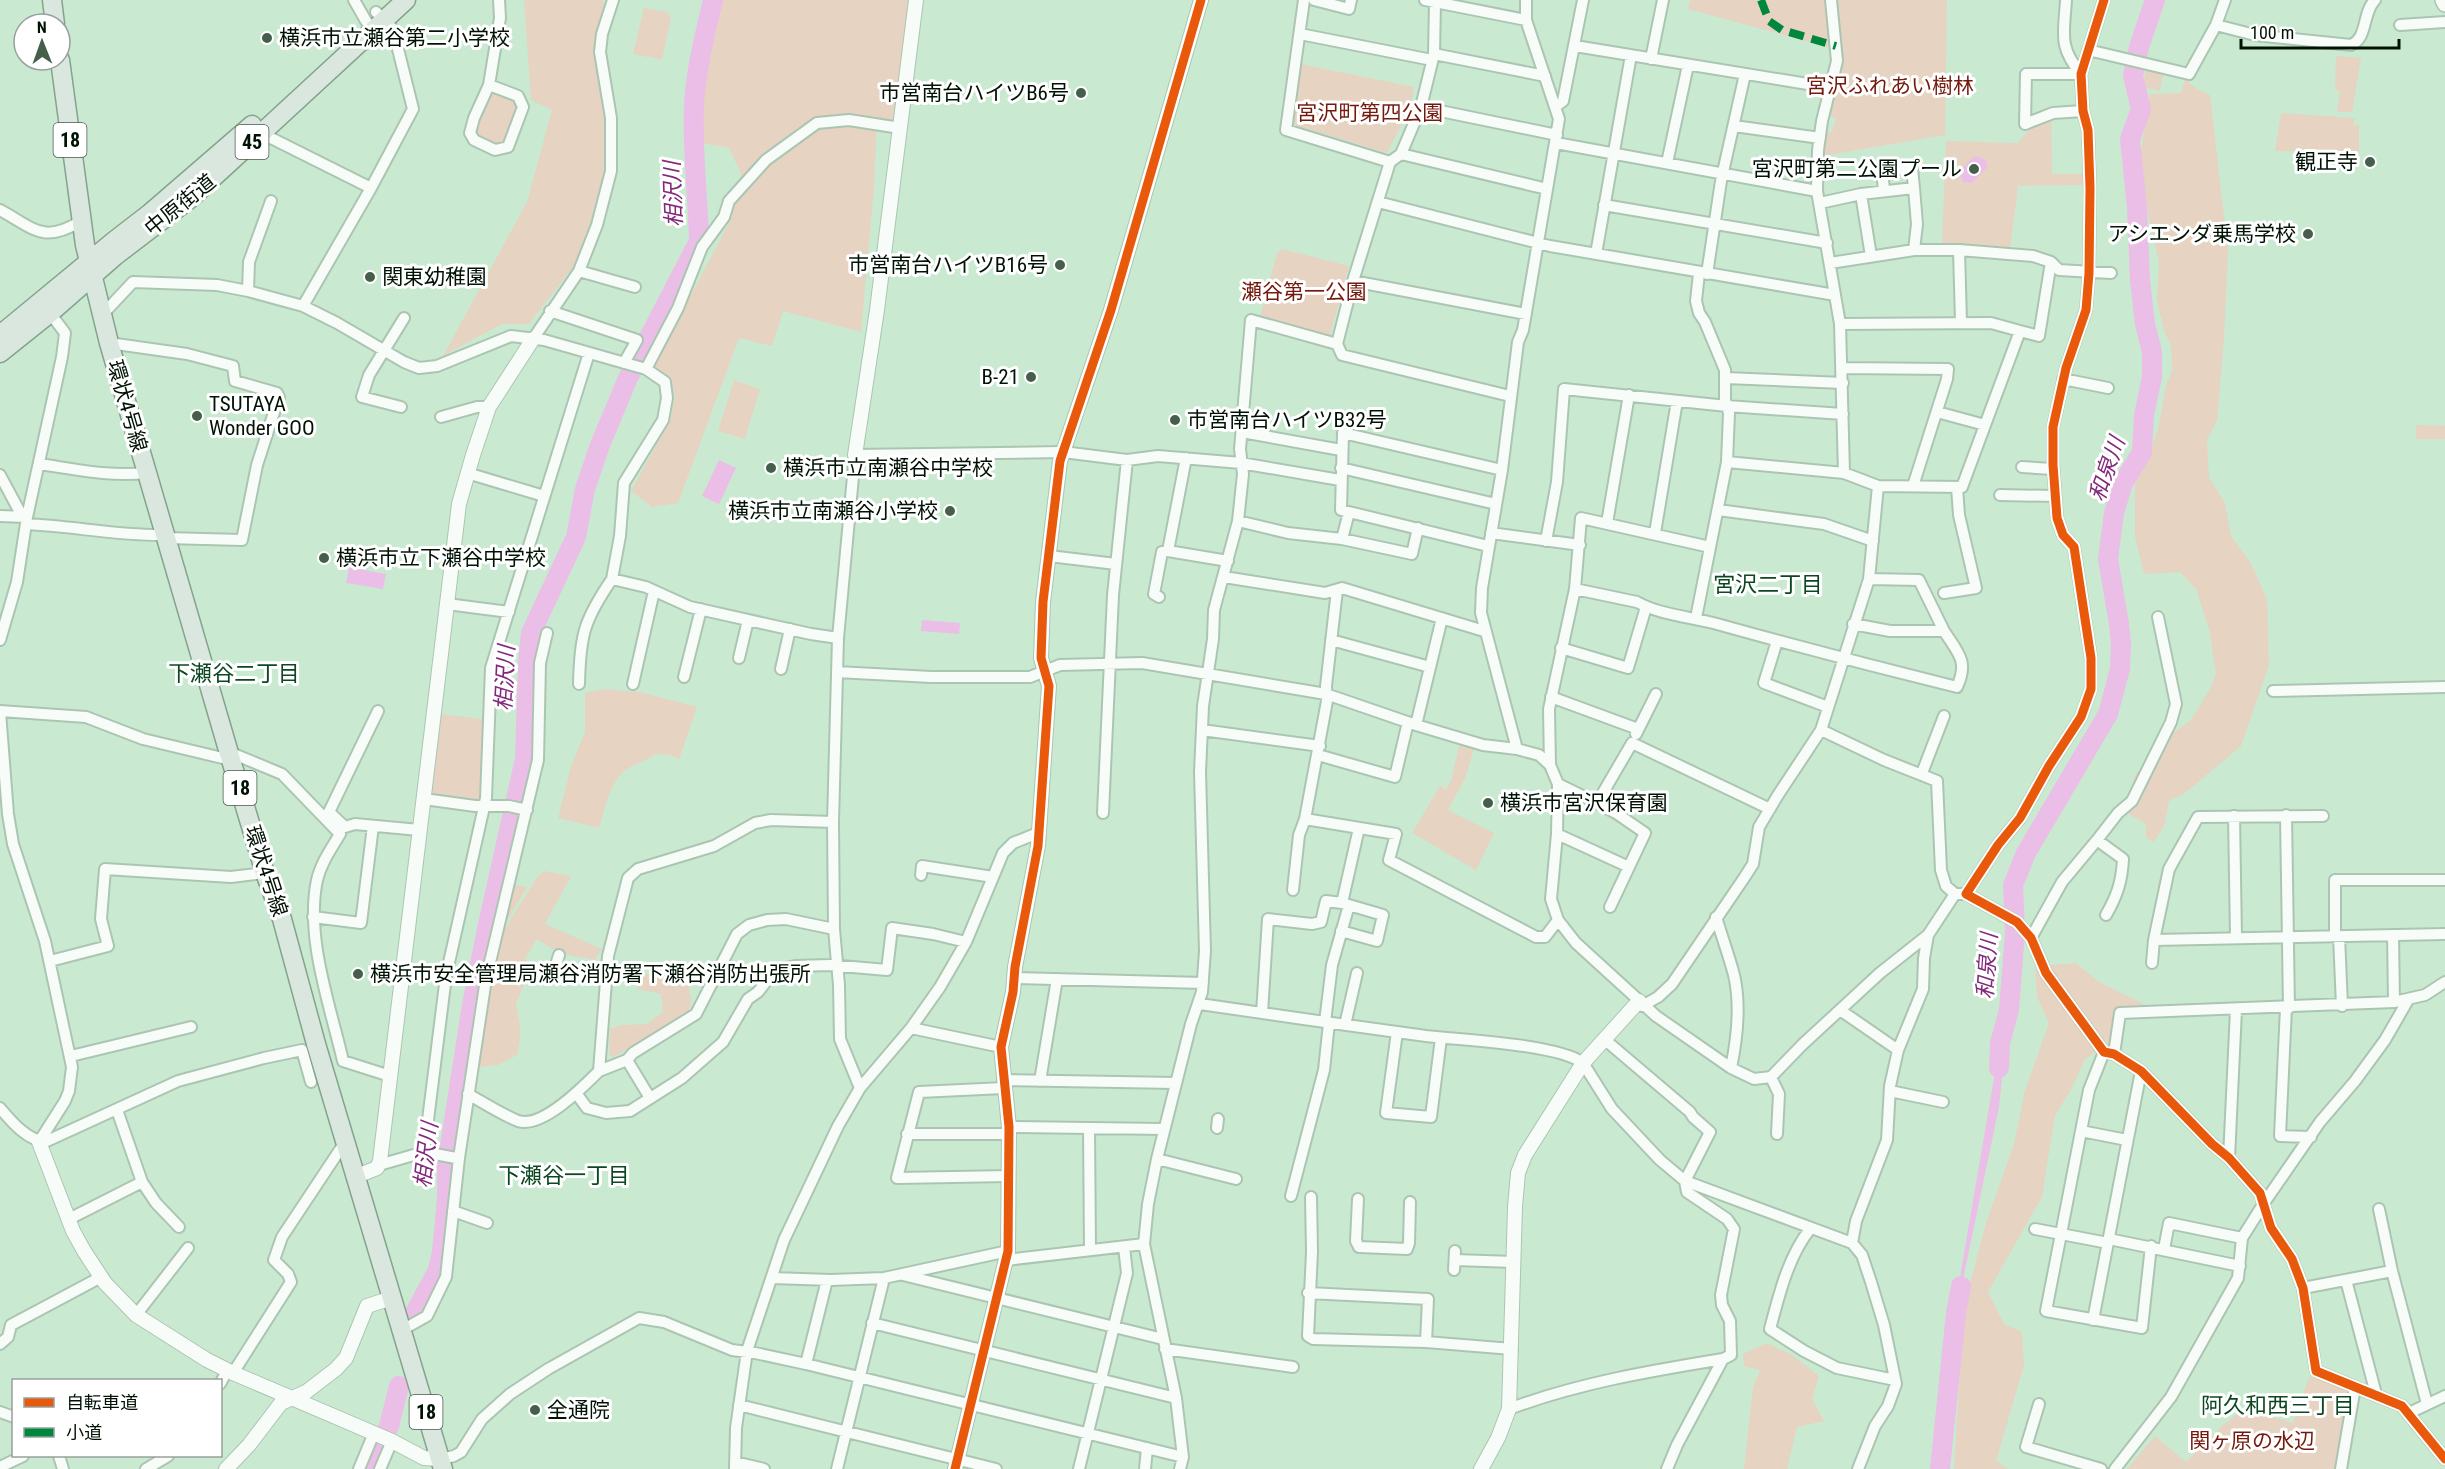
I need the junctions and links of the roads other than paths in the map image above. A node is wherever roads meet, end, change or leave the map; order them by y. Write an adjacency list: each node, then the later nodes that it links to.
1 (354, 0): 19 (street)
2 (406, 0): 19 (main road, 中原街道 / 45)
3 (499, 0): 35 (street)
4 (613, 0): 72 (street)
5 (916, 0): 41 (street)
6 (1201, 0): 115 (street)
7 (1304, 0): 24 (street)
8 (1314, 0): 9 (street)
9 (1351, 0)
10 (1526, 0): 20 (street)
11 (1583, 0): 25 (street)
12 (1663, 0): 29 (street)
13 (1831, 0): 36 (street)
14 (2066, 0): 33 (street)
15 (2104, 0): 26 (street)
16 (2225, 0): 22 (street)
17 (2375, 0): 22 (street)
18 (1430, 1): 20 (street); 28 (street)
19 (378, 16): 42 (main road, 中原街道 / 45); 50 (street); 71 (main road, 中原街道 / 45)
20 (1526, 20): 34 (street)
21 (2445, 22): 23 (street)
22 (2216, 25): 26 (street)
23 (2400, 25)
24 (1300, 34): 28 (street); 47 (street)
25 (1575, 46): 27 (street); 38 (street)
26 (2088, 50): 33 (street)
27 (1631, 55): 29 (street); 46 (street)
28 (1433, 57): 34 (street); 37 (street)
29 (1651, 59): 30 (street)
30 (1688, 65): 32 (street); 48 (street)
31 (62, 72): 61 (main road, 環状4号線 / 18)
32 (1745, 74): 36 (street); 40 (street)
33 (2081, 74): 39 (street); 39 (street)
34 (1545, 76): 38 (street)
35 (489, 85): 35 (street)
36 (1832, 88): 43 (street)
37 (1421, 107): 44 (street); 45 (street)
38 (1555, 107): 44 (street)
39 (2083, 111): 73 (street)
40 (1734, 126): 43 (street); 49 (street)
41 (900, 128): 97 (street); 116 (street)
42 (261, 134): 50 (street); 71 (main road, 中原街道 / 45)
43 (1820, 138): 54 (street)
44 (1556, 139): 46 (street); 52 (street)
45 (1401, 154): 47 (street); 52 (street)
46 (1613, 154): 48 (street); 59 (street)
47 (1390, 162): 57 (street)
48 (1667, 163): 49 (street)
49 (1723, 174): 54 (street); 62 (street)
50 (371, 188): 80 (street)
51 (1914, 188): 53 (street); 53 (street); 65 (street)
52 (1547, 189): 63 (street)
53 (1884, 190): 55 (street)
54 (1817, 191): 58 (street)
55 (1861, 194): 58 (street); 68 (street)
56 (271, 201): 78 (street)
57 (1378, 201): 63 (street); 76 (street)
58 (1820, 202): 64 (street)
59 (1605, 205): 62 (street); 67 (street)
60 (0, 210): 61 (street)
61 (81, 221): 71 (main road, 環状4号線 / 18)
62 (1714, 224): 64 (street); 75 (street)
63 (1539, 243): 67 (street); 84 (street)
64 (1827, 243): 70 (street)
65 (1914, 250): 66 (street); 68 (street)
66 (1959, 250): 69 (street); 86 (street)
67 (1596, 254): 75 (street)
68 (1870, 256): 70 (street)
69 (2051, 261): 73 (street); 88 (street)
70 (1830, 263): 79 (street)
71 (91, 269): 82 (main road, 中原街道 / 45); 83 (main road, 環状4号線 / 18); 89 (main road, 中原街道 / 45)
72 (579, 271): 77 (street); 81 (street)
73 (2089, 273): 74 (street); 100 (street)
74 (2111, 273)
75 (1703, 274): 79 (street); 99 (street)
76 (1353, 280): 84 (street); 92 (street)
77 (635, 287)
78 (248, 291): 80 (street); 83 (street)
79 (1835, 295): 87 (street)
80 (303, 306): 93 (street)
81 (550, 310): 90 (street); 96 (street)
82 (50, 314): 94 (main road, 中原街道 / 45); 121 (street)
83 (103, 314): 91 (main road, 環状4号線 / 18)
84 (1526, 314): 104 (street)
85 (404, 318): 93 (street)
86 (1961, 322): 87 (street); 88 (street)
87 (1840, 324): 98 (street)
88 (2020, 331): 112 (street)
89 (0, 335)
90 (532, 339): 93 (street); 95 (street); 108 (street)
91 (109, 343): 126 (main road, 環状4号線 / 18); 147 (street)
92 (1337, 344): 104 (street); 113 (street)
93 (385, 349): 107 (street)
94 (0, 352)
95 (589, 353): 96 (street); 136 (street)
96 (626, 364): 97 (street)
97 (643, 368): 159 (street)
98 (1842, 368): 101 (street); 109 (street)
99 (1726, 378): 101 (street); 106 (street)
100 (2063, 379): 102 (street); 124 (street)
101 (1843, 383): 110 (street)
102 (2108, 388)
103 (1629, 395): 105 (street); 143 (street); 149 (street)
104 (1510, 396): 125 (street)
105 (1677, 400): 106 (street); 146 (street)
106 (1727, 406): 110 (street); 119 (street)
107 (401, 407)
108 (489, 407): 111 (street); 127 (street)
109 (1937, 412): 112 (street); 132 (street)
110 (1843, 414): 128 (street)
111 (441, 417)
112 (1985, 425): 133 (street)
113 (1242, 432): 114 (street); 120 (street)
114 (1341, 450): 123 (street); 125 (street)
115 (1063, 452): 116 (street); 118 (street); 155 (street)
116 (855, 455): 179 (street)
117 (1186, 458): 118 (street); 120 (street); 154 (street)
118 (1127, 460): 157 (street)
119 (1726, 462): 128 (street); 138 (street)
120 (1241, 463): 130 (street); 142 (street)
121 (39, 464): 126 (street); 141 (street)
122 (2022, 467): 124 (street)
123 (1341, 468): 130 (street); 137 (street)
124 (2053, 469): 135 (street)
125 (1502, 470): 137 (street)
126 (146, 472): 147 (main road, 環状4号線 / 18)
127 (467, 473): 136 (street); 166 (street)
128 (1844, 473): 131 (street)
129 (0, 475): 141 (street)
130 (1340, 480): 139 (street)
131 (1878, 486): 132 (street); 150 (street)
132 (1913, 486): 133 (street)
133 (1957, 487): 164 (street)
134 (2000, 495): 135 (street)
135 (2054, 495): 239 (street)
136 (544, 496): 169 (street)
137 (1496, 504): 145 (street)
138 (1718, 510): 150 (street); 153 (street)
139 (1349, 512): 144 (street); 148 (street)
140 (0, 516): 141 (street)
141 (25, 519): 147 (street); 180 (street)
142 (1238, 521): 148 (street); 156 (street)
143 (1607, 523): 146 (street); 151 (street)
144 (1418, 528): 148 (street); 152 (street)
145 (1491, 533): 149 (street); 152 (street)
146 (1655, 533): 153 (street)
147 (166, 537): 211 (main road, 環状4号線 / 18)
148 (1342, 539)
149 (1546, 541): 151 (street)
150 (1873, 541): 160 (street)
151 (1580, 545): 161 (street)
152 (1488, 546): 176 (street)
153 (1710, 547): 172 (street)
154 (1168, 551): 156 (street); 165 (street)
155 (1049, 556): 157 (street); 189 (street)
156 (1228, 561): 158 (street)
157 (1116, 564): 186 (street)
158 (1224, 577): 162 (street); 191 (street)
159 (612, 579): 163 (street); 193 (street)
160 (1869, 579): 174 (street); 177 (street)
161 (1575, 589): 167 (street); 183 (street)
162 (1337, 590): 171 (street); 181 (street)
163 (654, 591): 168 (street); 194 (street)
164 (1944, 593)
165 (1159, 597)
166 (447, 604): 169 (street); 216 (street)
167 (1646, 607): 172 (street); 183 (street)
168 (701, 609): 173 (street); 192 (street)
169 (509, 612): 218 (street)
170 (2157, 616): 232 (street)
171 (1442, 618): 176 (street); 187 (street)
172 (1696, 618): 182 (street)
173 (748, 620): 175 (street); 184 (street)
174 (1853, 624): 177 (street); 185 (street)
175 (790, 629): 179 (street); 188 (street)
176 (1484, 631): 209 (street)
177 (1944, 631): 185 (street)
178 (547, 633): 220 (street)
179 (838, 638): 190 (street)
180 (0, 640)
181 (1331, 640): 187 (street); 197 (street)
182 (1777, 641): 185 (street); 200 (street)
183 (1561, 648): 199 (street)
184 (738, 658)
185 (1842, 659): 200 (street)
186 (1110, 664): 189 (street); 191 (street); 221 (street)
187 (1430, 667): 204 (street)
188 (781, 669)
189 (1045, 670): 190 (street); 230 (street)
190 (837, 672): 226 (street)
191 (1207, 674): 197 (street); 206 (street)
192 (684, 677)
193 (579, 684)
194 (633, 684)
195 (2445, 687): 196 (street)
196 (2272, 691)
197 (1326, 694): 204 (street); 210 (street)
198 (1656, 694): 205 (street)
199 (1551, 697): 205 (street); 212 (street)
200 (1828, 707): 207 (street)
201 (0, 711): 211 (street); 214 (street)
202 (378, 711): 227 (street)
203 (1944, 716): 213 (street)
204 (1412, 724): 209 (street); 210 (street)
205 (1638, 729): 208 (street)
206 (1202, 730): 210 (street); 266 (street)
207 (1821, 730): 213 (street); 219 (street)
208 (1632, 743): 217 (street); 219 (street)
209 (1517, 749): 212 (street)
210 (1319, 751): 225 (street)
211 (230, 756): 234 (main road, 環状4号線 / 18); 243 (street)
212 (1550, 765): 215 (street)
213 (1922, 774): 239 (street)
214 (2, 781): 257 (street)
215 (1558, 784): 217 (street); 231 (street)
216 (424, 799): 218 (street); 229 (street)
217 (1597, 803): 233 (street)
218 (484, 806): 220 (street); 262 (street)
219 (1770, 809): 244 (street)
220 (525, 810): 301 (street)
221 (1103, 813)
222 (2286, 815): 223 (street); 224 (street); 251 (street)
223 (2234, 816): 254 (street); 255 (street)
224 (2324, 816)
225 (1305, 819): 228 (street); 238 (street)
226 (833, 822): 246 (street); 290 (street)
227 (374, 826): 229 (street); 243 (street)
228 (1359, 828): 240 (street); 245 (street)
229 (419, 830): 260 (street)
230 (1038, 833): 236 (street); 263 (street)
231 (1557, 834): 233 (street); 245 (street)
232 (2097, 840): 242 (street); 253 (street)
233 (1629, 867): 241 (street)
234 (266, 873): 257 (street); 315 (main road, 環状4号線 / 18)
235 (921, 875): 236 (street)
236 (993, 877): 256 (street)
237 (2445, 880): 252 (street)
238 (1293, 890)
239 (1960, 894): 249 (street); 253 (street)
240 (1346, 904): 247 (street); 247 (street); 275 (street)
241 (1610, 907)
242 (2106, 915)
243 (313, 917): 292 (street)
244 (1716, 917): 270 (street); 289 (street)
245 (1558, 920): 270 (street)
246 (834, 929): 259 (street); 287 (street)
247 (1341, 931): 276 (street)
248 (2445, 934): 250 (street)
249 (1928, 935): 273 (street); 284 (street)
250 (2393, 935): 252 (street); 268 (street)
251 (2288, 936): 252 (street); 254 (street); 272 (street)
252 (2337, 936): 271 (street)
253 (2031, 938): 285 (street)
254 (2236, 938): 255 (street)
255 (2154, 940): 258 (street)
256 (966, 942): 259 (street); 279 (street)
257 (50, 962): 286 (street)
258 (2152, 963)
259 (837, 966): 298 (street); 302 (street)
260 (403, 970): 262 (street); 292 (street)
261 (1357, 973): 277 (street)
262 (446, 976): 316 (street)
263 (1014, 978): 264 (street); 283 (street)
264 (1057, 979): 266 (street); 294 (street)
265 (2445, 982): 267 (street)
266 (1203, 983): 269 (street)
267 (2408, 1000): 268 (street); 312 (street)
268 (2394, 1002): 271 (street)
269 (1200, 1004): 275 (street); 296 (street)
270 (1641, 1004): 282 (street); 289 (street)
271 (2342, 1006): 272 (street)
272 (2288, 1008): 274 (street); 312 (street)
273 (1840, 1010): 284 (street); 293 (street)
274 (2236, 1010): 285 (street); 318 (street)
275 (1262, 1013): 276 (street)
276 (1327, 1023): 277 (street); 326 (street)
277 (1345, 1025): 280 (street)
278 (191, 1027): 286 (street)
279 (911, 1028): 283 (street); 298 (street)
280 (1397, 1032): 281 (street); 281 (street)
281 (1441, 1038): 288 (street)
282 (1604, 1039): 288 (street); 324 (street)
283 (1001, 1047): 297 (street)
284 (1898, 1050): 299 (street)
285 (2109, 1053): 291 (street); 309 (street)
286 (71, 1056): 314 (street)
287 (627, 1060): 290 (street); 302 (street)
288 (1583, 1063): 324 (street); 350 (street)
289 (1731, 1068): 293 (street)
290 (599, 1071): 300 (street)
291 (2141, 1071): 313 (street); 318 (street)
292 (390, 1076): 320 (street)
293 (1771, 1077): 311 (street)
294 (1040, 1081): 296 (street); 297 (street)
295 (311, 1082): 305 (street)
296 (1176, 1083): 307 (street)
297 (1003, 1084): 308 (street); 310 (street)
298 (860, 1088): 355 (street)
299 (1890, 1091): 303 (street); 341 (street)
300 (576, 1093): 301 (street); 302 (street)
301 (468, 1094): 332 (street)
302 (650, 1098)
303 (1943, 1102)
304 (0, 1108): 314 (street)
305 (117, 1110): 314 (street); 325 (street)
306 (1089, 1128): 307 (street); 308 (street); 347 (street)
307 (1164, 1129): 319 (street)
308 (1009, 1131): 310 (street); 322 (street)
309 (2081, 1131): 313 (street); 338 (street)
310 (908, 1134): 322 (street)
311 (1777, 1134)
312 (2311, 1137): 330 (street)
313 (2127, 1140): 340 (street)
314 (39, 1142): 333 (street)
315 (345, 1142): 321 (main road, 環状4号線 / 18); 377 (street)
316 (424, 1152): 317 (street); 320 (street)
317 (456, 1158)
318 (2229, 1158): 330 (street)
319 (1157, 1159): 323 (street); 342 (street)
320 (379, 1165): 321 (street)
321 (357, 1176): 361 (main road, 環状4号線 / 18)
322 (1009, 1176): 348 (street)
323 (1236, 1179)
324 (1685, 1181): 336 (street); 374 (street)
325 (142, 1182): 333 (street); 335 (street)
326 (1291, 1196)
327 (1311, 1197): 360 (street)
328 (1358, 1199): 329 (street)
329 (1410, 1202)
330 (2264, 1203): 339 (street); 359 (street)
331 (2379, 1209): 352 (street)
332 (453, 1211): 334 (street); 367 (street)
333 (69, 1219): 354 (street)
334 (487, 1223)
335 (179, 1227)
336 (1810, 1229): 341 (street); 380 (street)
337 (2035, 1229): 338 (street)
338 (2060, 1234): 340 (street); 364 (street)
339 (2242, 1238): 346 (street); 351 (street)
340 (2108, 1241): 343 (street); 364 (street)
341 (1852, 1243): 380 (street)
342 (1144, 1245): 344 (street); 370 (street)
343 (2151, 1246): 346 (street); 364 (street)
344 (1124, 1247): 347 (street); 366 (street)
345 (188, 1248): 363 (street)
346 (2164, 1249): 351 (street)
347 (1090, 1250): 348 (street)
348 (1007, 1256): 353 (street); 362 (street)
349 (1455, 1261): 350 (street)
350 (1514, 1262): 372 (street)
351 (2240, 1266): 420 (street)
352 (2392, 1271): 358 (street); 388 (street)
353 (903, 1275): 356 (street); 362 (street)
354 (101, 1277): 363 (street); 369 (street)
355 (772, 1278): 357 (street); 373 (street)
356 (884, 1278): 357 (street); 365 (street)
357 (827, 1280): 375 (street)
358 (2346, 1280): 359 (street); 383 (street)
359 (2303, 1288): 382 (street)
360 (1308, 1293): 368 (street); 368 (street)
361 (392, 1298): 367 (main road, 環状4号線 / 18); 385 (street)
362 (996, 1298): 366 (street); 371 (street)
363 (136, 1315): 377 (street)
364 (2093, 1320)
365 (872, 1323): 371 (street); 378 (street)
366 (1114, 1327): 370 (street); 379 (street)
367 (404, 1336): 402 (main road, 環状4号線 / 18)
368 (1426, 1342): 372 (street)
369 (0, 1344)
370 (1164, 1344): 376 (street); 386 (street)
371 (984, 1350): 379 (street); 390 (street)
372 (1512, 1350): 391 (street)
373 (747, 1352): 375 (street); 389 (street); 402 (street)
374 (1723, 1359): 391 (street); 417 (street)
375 (806, 1364): 378 (street)
376 (1293, 1367)
377 (230, 1372): 381 (street); 385 (street)
378 (859, 1377): 390 (street); 393 (street)
379 (1101, 1379): 386 (street); 395 (street)
380 (1895, 1380): 418 (street)
381 (222, 1382)
382 (2355, 1387): 383 (street); 421 (street)
383 (2376, 1394): 392 (street)
384 (2445, 1396): 388 (street)
385 (291, 1397): 394 (street); 407 (street)
386 (1176, 1398): 401 (street)
387 (2039, 1404): 419 (street)
388 (2427, 1404): 392 (street)
389 (739, 1405): 393 (street); 404 (street)
390 (970, 1405): 395 (street); 403 (street)
391 (1509, 1409): 416 (street)
392 (2409, 1413): 398 (street)
393 (846, 1432): 403 (street); 411 (street)
394 (375, 1434): 396 (street); 408 (street)
395 (1088, 1434): 397 (street); 413 (street)
396 (391, 1440): 402 (street); 409 (street)
397 (1147, 1448): 401 (street); 414 (street)
398 (2444, 1455)
399 (19, 1457): 405 (street)
400 (165, 1457): 406 (street)
401 (1183, 1457): 415 (street)
402 (442, 1464)
403 (956, 1464): 412 (street)
404 (735, 1465): 410 (street)
405 (0, 1467)
406 (146, 1469)
407 (228, 1469)
408 (359, 1469)
409 (380, 1469)
410 (764, 1469)
411 (837, 1469)
412 (996, 1469)
413 (1079, 1469)
414 (1145, 1469)
415 (1180, 1469)
416 (1481, 1469)
417 (1666, 1469)
418 (1858, 1469)
419 (2101, 1469)
420 (2115, 1469)
421 (2341, 1469)

